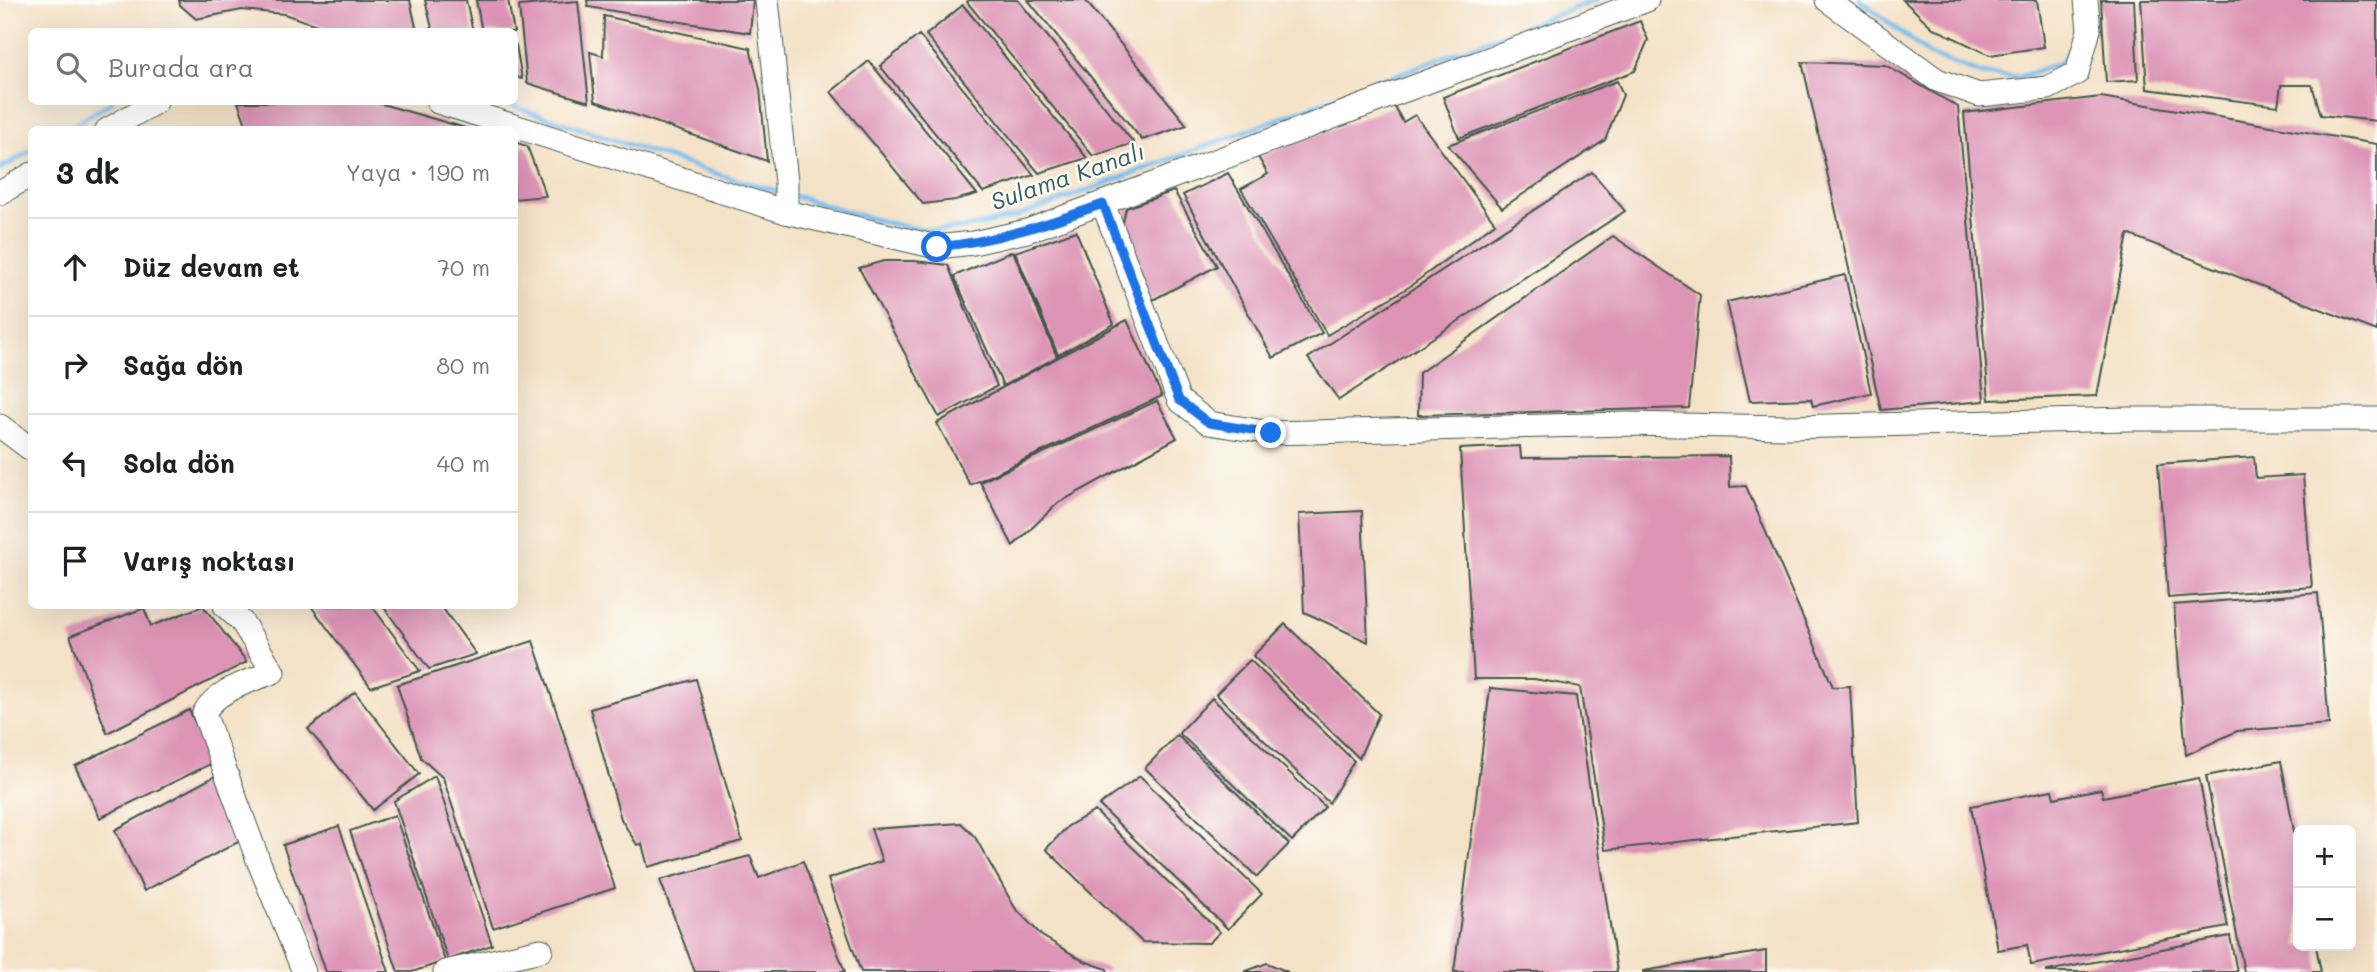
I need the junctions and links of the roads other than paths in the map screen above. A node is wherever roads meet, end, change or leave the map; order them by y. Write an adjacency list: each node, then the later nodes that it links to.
1 (767, 0): 13 (street)
2 (1647, 0): 12 (street)
3 (1827, 0): 4 (street)
4 (2086, 0)
5 (151, 105): 7 (street)
6 (447, 105): 8 (street)
7 (114, 126)
8 (514, 126)
9 (518, 127): 13 (street)
10 (28, 176): 11 (street)
11 (0, 193)
12 (1103, 204): 13 (street); 14 (street)
13 (786, 212)
14 (2377, 419)
15 (0, 426): 16 (street)
16 (28, 447)
17 (228, 609): 19 (street)
18 (541, 950): 20 (street)
19 (304, 972)
20 (445, 972)

